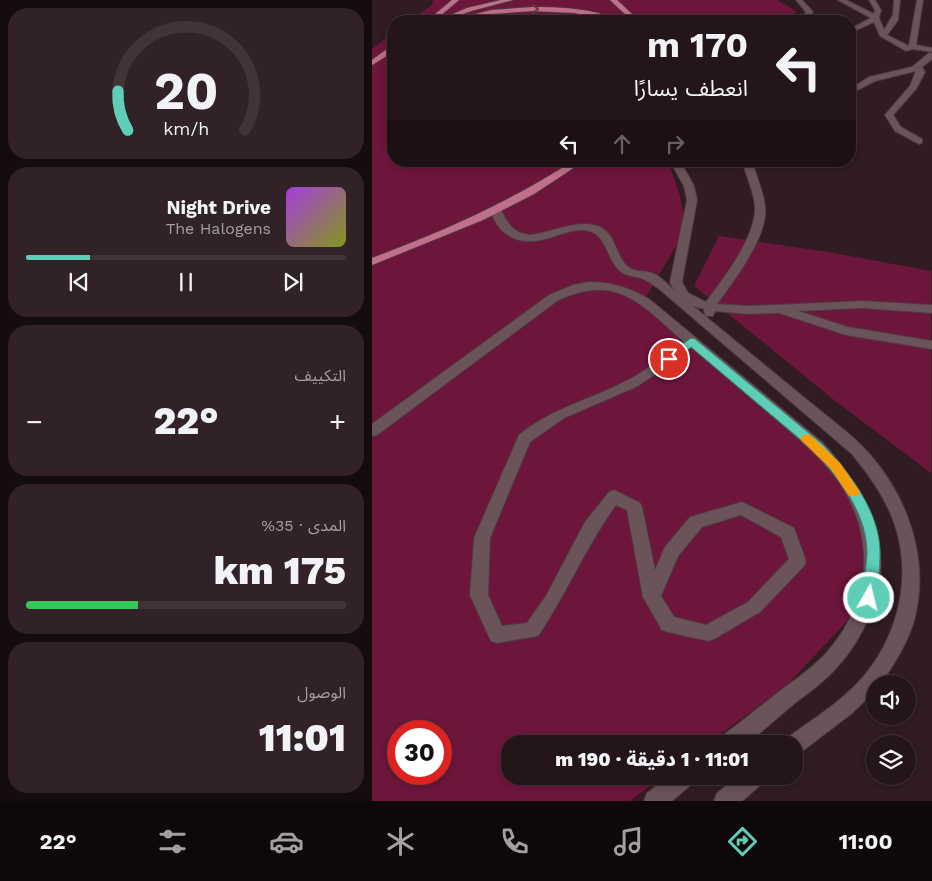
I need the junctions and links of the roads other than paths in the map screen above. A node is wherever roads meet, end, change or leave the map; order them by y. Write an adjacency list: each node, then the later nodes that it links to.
1 (449, 0): 11 (main road)
2 (456, 0): 11 (main road)
3 (462, 0): 13 (main road)
4 (510, 0): 14 (main road)
5 (799, 0): 19 (street)
6 (841, 0): 20 (street)
7 (872, 0): 20 (street)
8 (897, 0): 22 (street)
9 (920, 0): 23 (street)
10 (615, 1): 17 (main road); 18 (main road)
11 (443, 11): 12 (main road)
12 (438, 15)
13 (443, 15)
14 (454, 15)
15 (479, 15): 16 (main road, one-way to 16)
16 (588, 15)
17 (630, 15)
18 (637, 15)
19 (807, 15)
20 (876, 18): 21 (street); 22 (street)
21 (856, 28)
22 (882, 35): 23 (street)
23 (911, 48): 25 (street)
24 (387, 53): 27 (main road)
25 (931, 54): 28 (street)
26 (387, 59): 29 (main road)
27 (372, 63)
28 (917, 66): 30 (street); 31 (street)
29 (372, 69)
30 (856, 88)
31 (919, 141)
32 (554, 167): 37 (main road)
33 (571, 167): 36 (main road)
34 (678, 167): 40 (street)
35 (749, 167): 41 (street)
36 (496, 210): 38 (main road); 39 (street)
37 (372, 254)
38 (372, 262)
39 (645, 274): 40 (street); 50 (street)
40 (676, 282): 41 (street)
41 (710, 305): 43 (street); 44 (street)
42 (932, 309): 43 (street)
43 (778, 310): 46 (street)
44 (717, 323)
45 (691, 341): 47 (street); 48 (street); 49 (street)
46 (932, 345)
47 (372, 431)
48 (652, 597): 48 (street)
49 (739, 735)
50 (803, 738)
51 (675, 785): 53 (street)
52 (745, 785): 54 (street)
53 (655, 801)
54 (725, 801)

